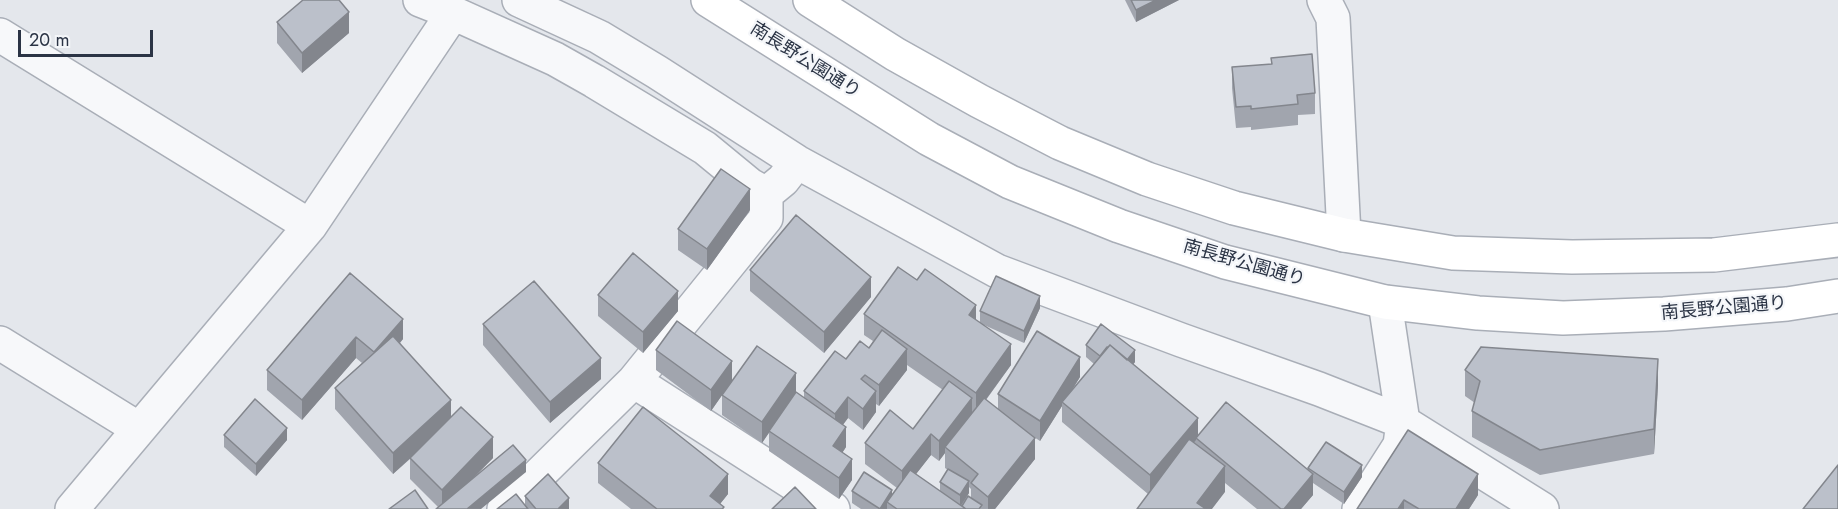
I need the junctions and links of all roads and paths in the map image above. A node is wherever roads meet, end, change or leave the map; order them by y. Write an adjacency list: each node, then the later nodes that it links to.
1 (420, 0): 6 (street)
2 (519, 0): 8 (street)
3 (708, 0): 14 (street, 南長野公園通り)
4 (810, 0): 11 (street)
5 (1324, 0): 11 (street)
6 (453, 13): 9 (street); 10 (street)
7 (0, 35): 10 (street)
8 (797, 162): 9 (street); 17 (street)
9 (766, 194): 16 (street)
10 (310, 226): 18 (street)
11 (1344, 236): 12 (street)
12 (1838, 240)
13 (1838, 296): 14 (street, 南長野公園通り)
14 (1385, 302): 17 (street)
15 (0, 343): 18 (street)
16 (634, 381): 20 (street); 21 (street)
17 (1403, 422): 22 (street); 23 (street)
18 (139, 429): 19 (street)
19 (72, 509)
20 (504, 509)
21 (833, 509)
22 (1359, 509)
23 (1542, 509)

